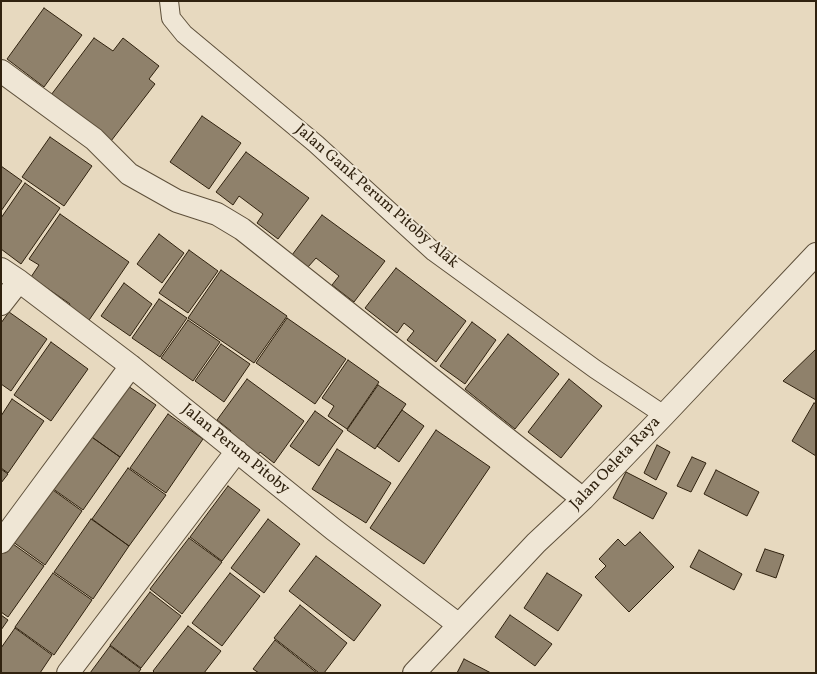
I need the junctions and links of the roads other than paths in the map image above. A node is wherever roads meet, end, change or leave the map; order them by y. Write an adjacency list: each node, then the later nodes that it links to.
1 (170, 1): 7 (lane, Jalan Gank Perum Pitoby Alak)
2 (1, 71): 9 (street)
3 (816, 254): 7 (street, Jalan Oeleta Raya)
4 (10, 275): 5 (street); 6 (street, Jalan Perum Pitoby)
5 (1, 304)
6 (131, 366): 8 (street, Jalan Perum Pitoby); 10 (street)
7 (664, 415): 9 (street, Jalan Oeleta Raya)
8 (237, 451): 11 (street, Jalan Perum Pitoby); 12 (street)
9 (583, 499): 11 (street, Jalan Oeleta Raya)
10 (1, 542)
11 (459, 625): 13 (street, Jalan Oeleta Raya)
12 (68, 673)
13 (414, 673)

